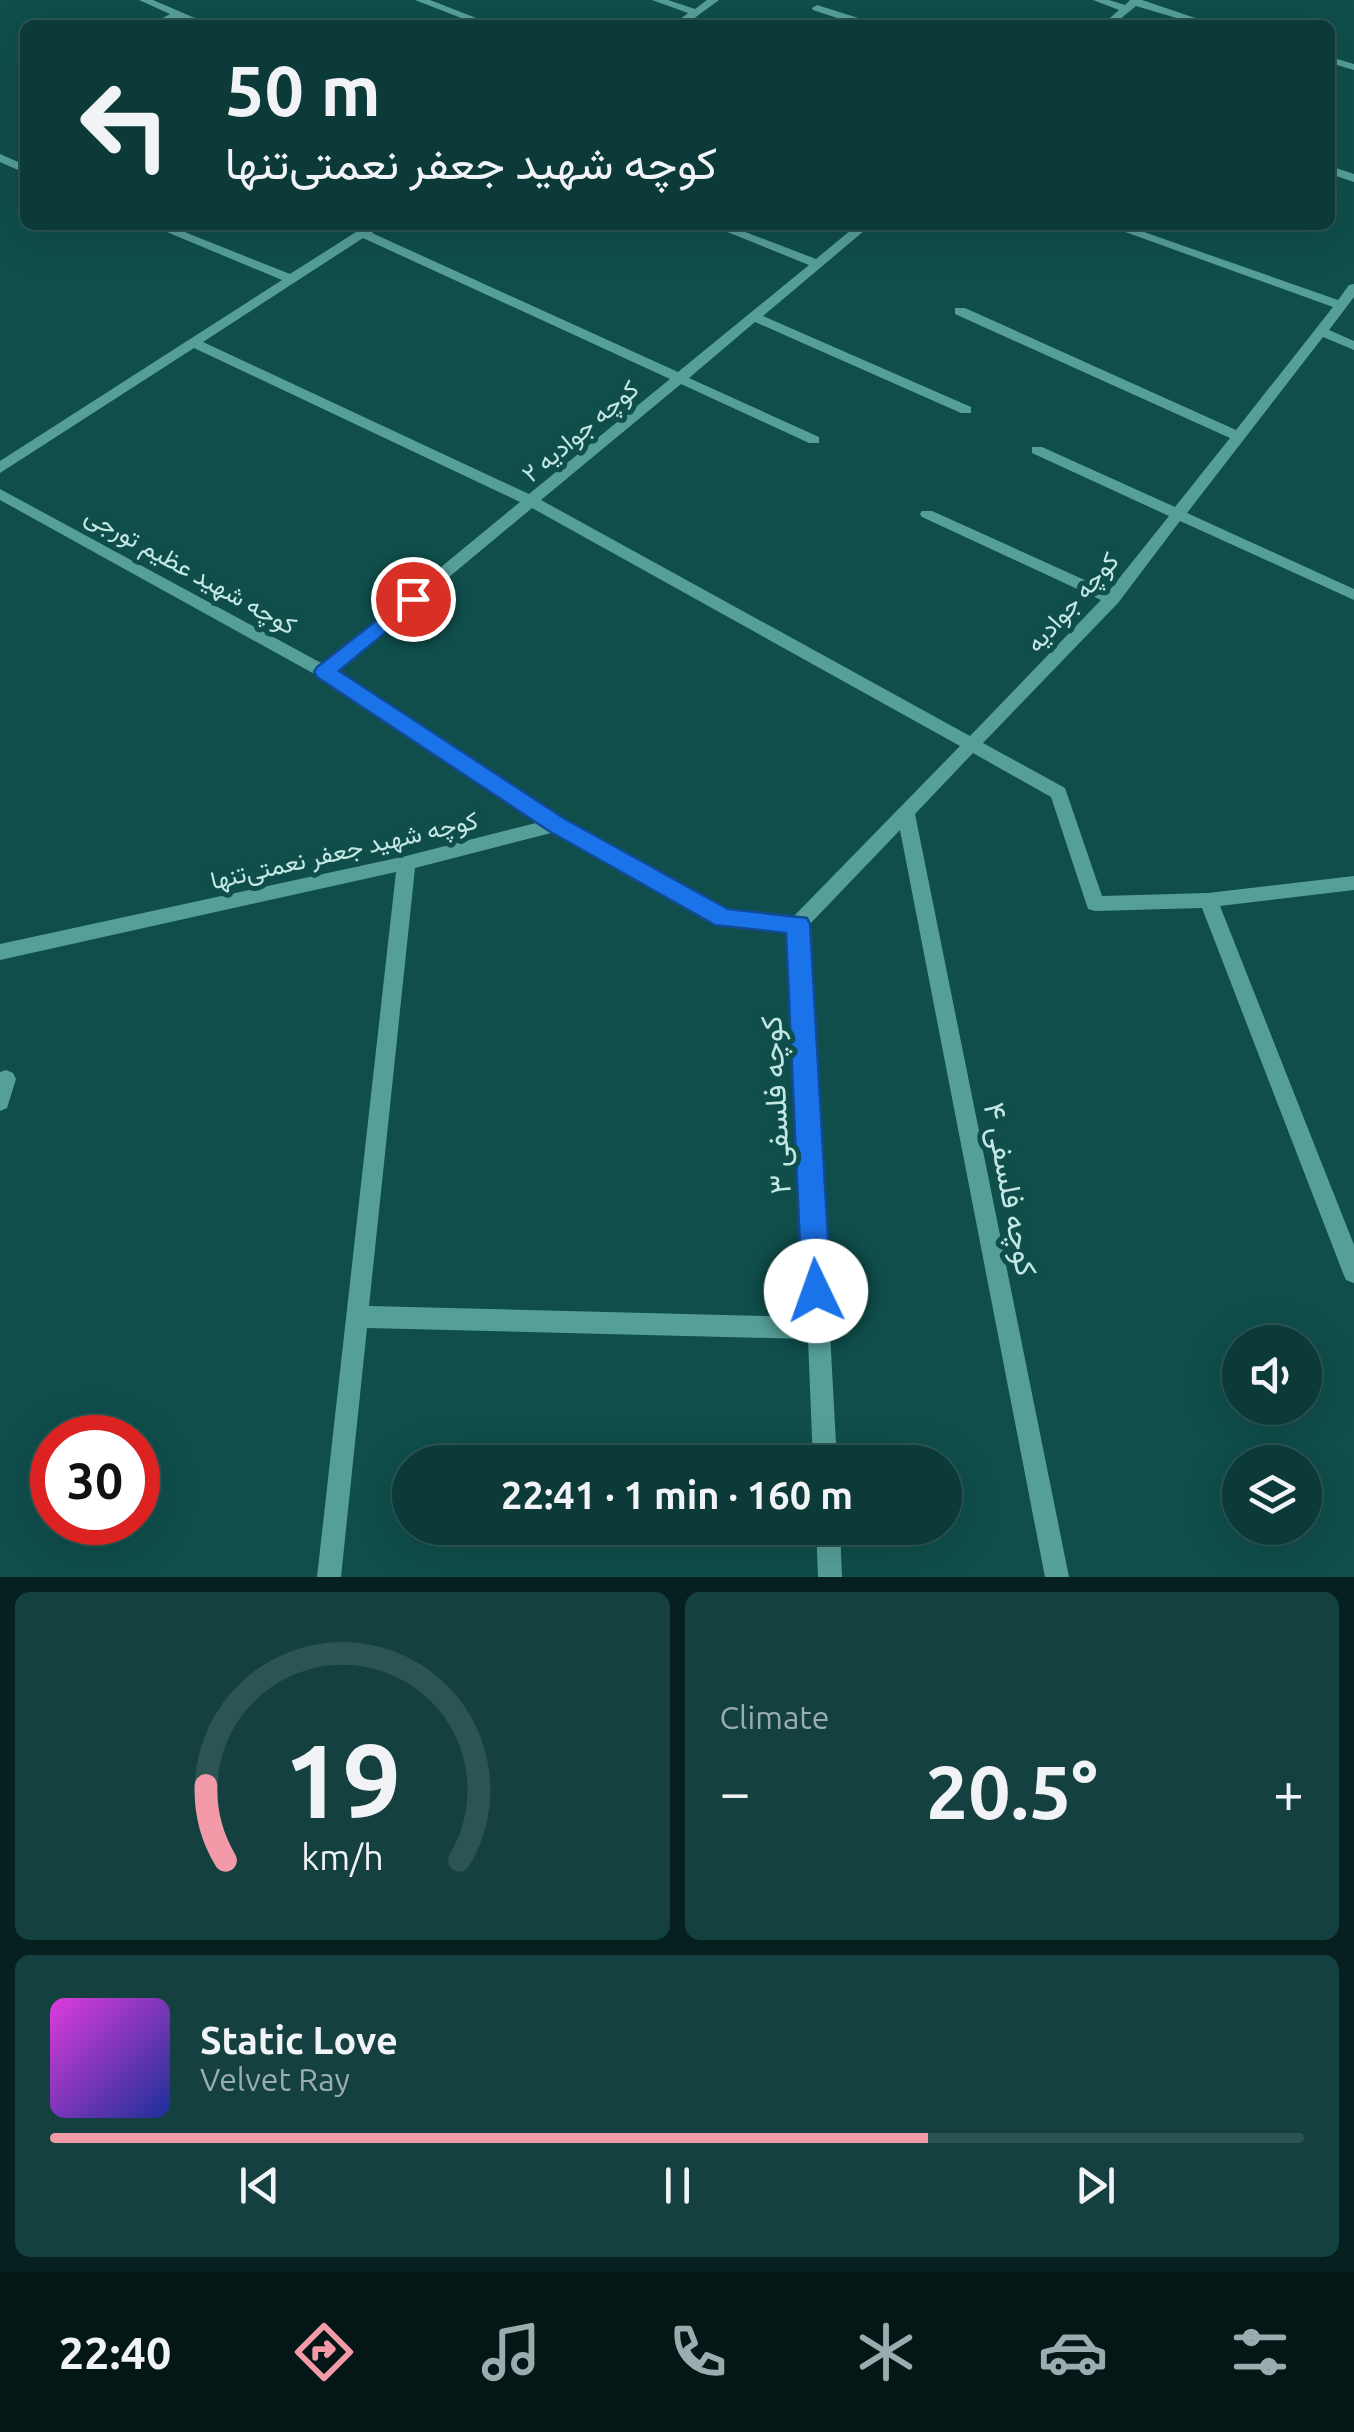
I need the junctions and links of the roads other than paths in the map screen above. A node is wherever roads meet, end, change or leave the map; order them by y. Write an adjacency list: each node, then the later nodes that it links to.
1 (144, 0): 9 (street)
2 (420, 0): 12 (street)
3 (658, 0): 8 (street)
4 (714, 0): 8 (street)
5 (1098, 0): 6 (street)
6 (1133, 4): 15 (street); 16 (street)
7 (817, 8): 14 (street)
8 (695, 12): 13 (street)
9 (179, 14): 10 (street); 11 (street)
10 (166, 20)
11 (194, 20)
12 (475, 20)
13 (685, 20)
14 (854, 20)
15 (1113, 20)
16 (1192, 20)
17 (169, 230): 24 (street)
18 (366, 230): 24 (street)
19 (370, 230): 32 (street)
20 (729, 230): 23 (street)
21 (859, 230): 23 (street, کوچه جوادیه ۲)
22 (1126, 230): 26 (street)
23 (818, 264): 28 (street, کوچه جوادیه ۲)
24 (291, 278): 30 (street)
25 (1354, 288): 26 (street, کوچه جوادیه)
26 (1340, 305): 29 (street, کوچه جوادیه)
27 (960, 310): 34 (street)
28 (754, 317): 32 (street, کوچه جوادیه ۲); 33 (street)
29 (1321, 330): 31 (street); 34 (street, کوچه جوادیه)
30 (192, 342): 37 (street); 39 (street)
31 (1354, 346)
32 (680, 378): 35 (street); 39 (street, کوچه جوادیه ۲)
33 (966, 410)
34 (1239, 437): 40 (street, کوچه جوادیه)
35 (814, 440)
36 (1037, 450): 40 (street)
37 (0, 468)
38 (0, 494): 44 (street, کوچه شهید عظیم تورجی)
39 (531, 502): 44 (street, کوچه جوادیه ۲); 45 (street)
40 (1180, 513): 42 (street); 43 (street, کوچه جوادیه)
41 (927, 514): 43 (street)
42 (1354, 595)
43 (1112, 599): 45 (street, کوچه جوادیه)
44 (324, 672): 47 (street, کوچه شهید عظیم تورجی)
45 (971, 746): 46 (street, کوچه جوادیه); 50 (street)
46 (906, 814): 51 (street, کوچه جوادیه); 62 (street, کوچه فلسفی ۴)
47 (557, 825): 48 (street, کوچه شهید جعفر نعمتی‌تنها); 51 (street)
48 (406, 863): 52 (street, کوچه شهید جعفر نعمتی‌تنها); 56 (street)
49 (1354, 884): 50 (street)
50 (1208, 900): 55 (street)
51 (798, 924): 57 (street, کوچه فلسفی ۳)
52 (0, 952)
53 (6, 1079): 54 (street)
54 (0, 1102)
55 (1354, 1273)
56 (357, 1317): 57 (street); 60 (street)
57 (818, 1328): 58 (street, کوچه فلسفی ۳)
58 (824, 1445)
59 (829, 1545): 61 (street)
60 (329, 1577)
61 (830, 1577)
62 (1057, 1577)

